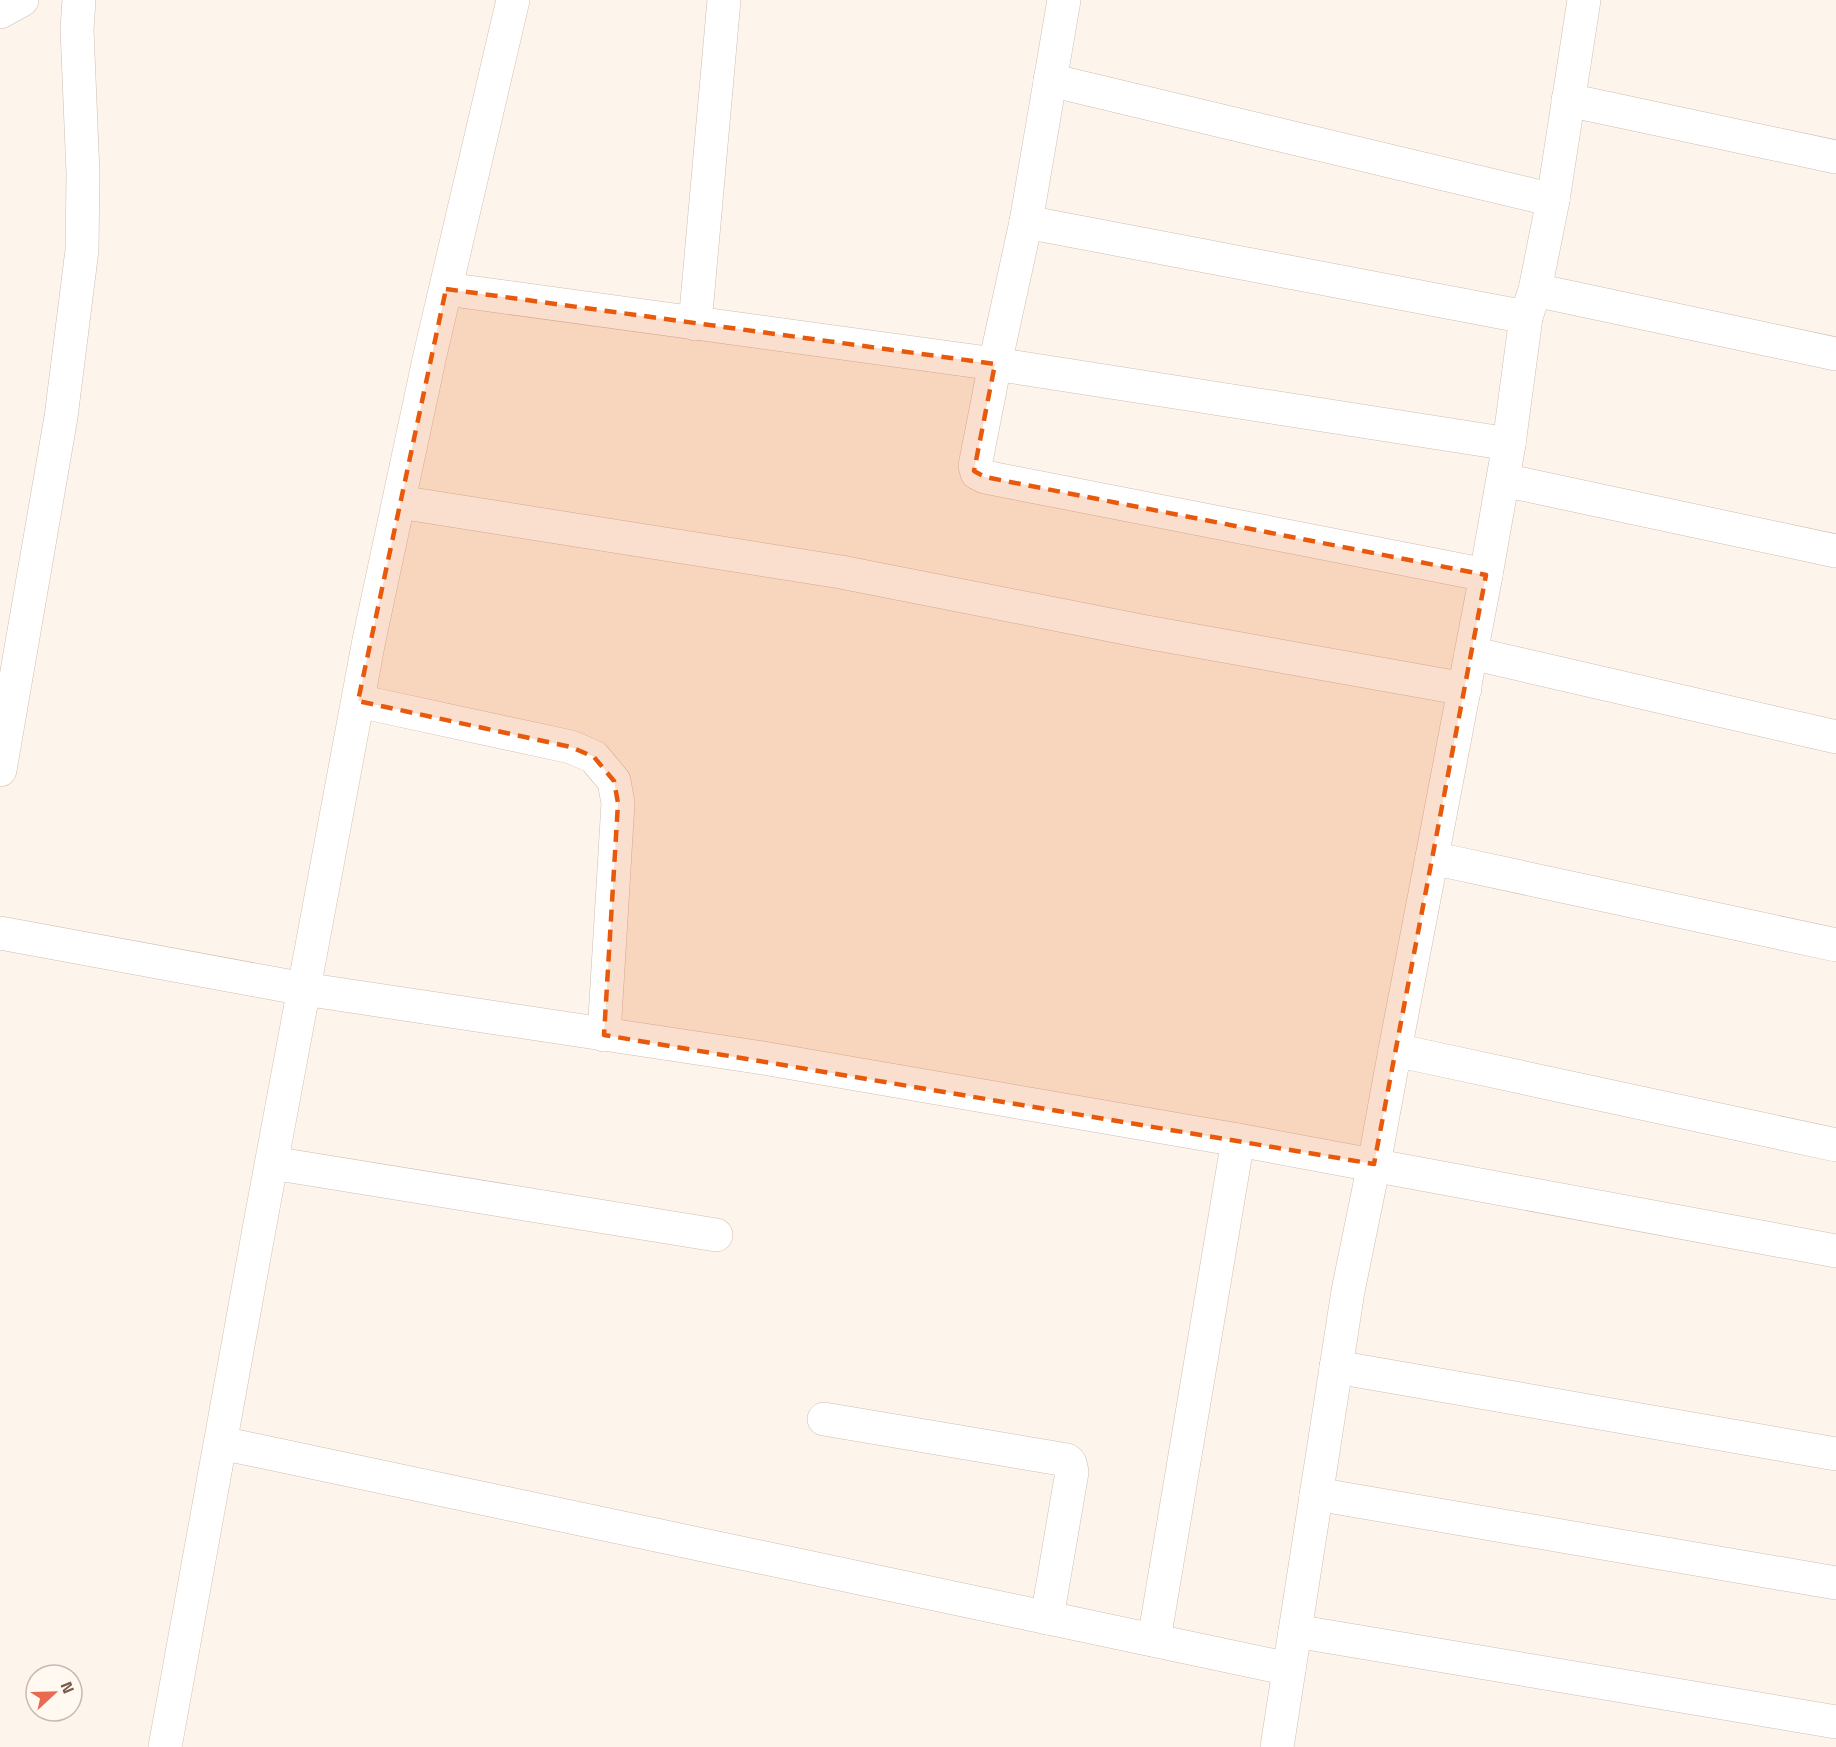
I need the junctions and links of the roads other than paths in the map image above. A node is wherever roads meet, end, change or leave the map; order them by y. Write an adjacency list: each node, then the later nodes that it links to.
1 (22, 0): 7 (street)
2 (79, 0): 27 (street)
3 (513, 0): 13 (street)
4 (724, 0): 15 (street)
5 (1064, 0): 8 (street)
6 (1584, 0): 9 (street)
7 (0, 12)
8 (1050, 80): 11 (street); 12 (street)
9 (1568, 100): 10 (street); 11 (street)
10 (1836, 157)
11 (1553, 200): 14 (street)
12 (1026, 222): 14 (street); 17 (street)
13 (446, 289): 15 (street); 20 (street)
14 (1531, 303): 16 (street); 18 (street)
15 (695, 324): 17 (street)
16 (1836, 354)
17 (994, 364): 18 (street); 22 (street)
18 (1509, 444): 19 (street)
19 (1503, 480): 21 (street); 22 (street)
20 (399, 502): 24 (street); 25 (street)
21 (1836, 551)
22 (1486, 575): 23 (street)
23 (1472, 653): 24 (street); 26 (street)
24 (1465, 689): 28 (street)
25 (358, 701): 31 (street); 32 (street)
26 (1836, 736)
27 (0, 770)
28 (1432, 858): 30 (street); 33 (street)
29 (0, 933): 31 (street)
30 (1836, 945)
31 (304, 989): 32 (street); 36 (street)
32 (604, 1035): 34 (street)
33 (1395, 1050): 35 (street); 37 (street)
34 (1238, 1140): 37 (street); 48 (street)
35 (1836, 1145)
36 (272, 1163): 38 (street); 42 (street)
37 (1374, 1164): 39 (street); 40 (street)
38 (716, 1235)
39 (1836, 1251)
40 (1336, 1367): 43 (street); 44 (street)
41 (824, 1419): 46 (street)
42 (222, 1443): 46 (street); 51 (street)
43 (1836, 1454)
44 (1316, 1494): 45 (street); 47 (street)
45 (1836, 1583)
46 (1047, 1618): 48 (street)
47 (1295, 1631): 49 (street); 50 (street)
48 (1154, 1640): 49 (street)
49 (1289, 1669): 52 (street)
50 (1836, 1722)
51 (165, 1747)
52 (1276, 1747)

